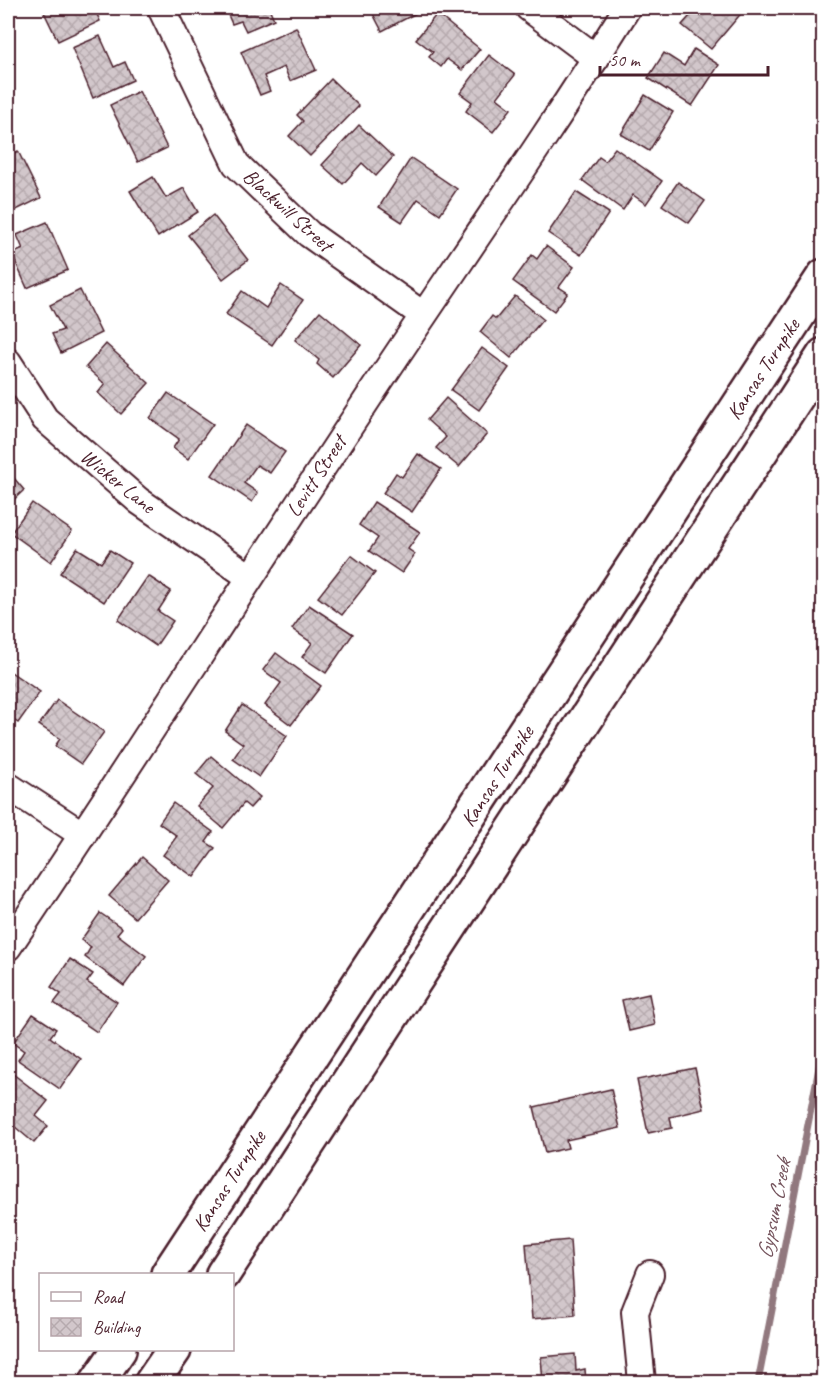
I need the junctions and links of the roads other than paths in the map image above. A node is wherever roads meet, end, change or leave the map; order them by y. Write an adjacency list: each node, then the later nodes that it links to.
1 (160, 8): 6 (street, Blackwill Street)
2 (529, 8): 4 (street)
3 (627, 8): 4 (street, Levitt Street)
4 (596, 58): 6 (street, Levitt Street)
5 (824, 276): 13 (highway, Kansas Turnpike)
6 (423, 315): 9 (street, Levitt Street)
7 (824, 355): 14 (highway, Kansas Turnpike)
8 (8, 362): 9 (street, Wicker Lane)
9 (250, 577): 11 (street, Levitt Street)
10 (8, 786): 11 (street)
11 (83, 835): 12 (street, Levitt Street)
12 (8, 946)
13 (169, 1273)
14 (224, 1273)
15 (650, 1275): 20 (street)
16 (118, 1351): 18 (highway)
17 (173, 1351): 19 (highway)
18 (97, 1383)
19 (152, 1383)
20 (642, 1383)

